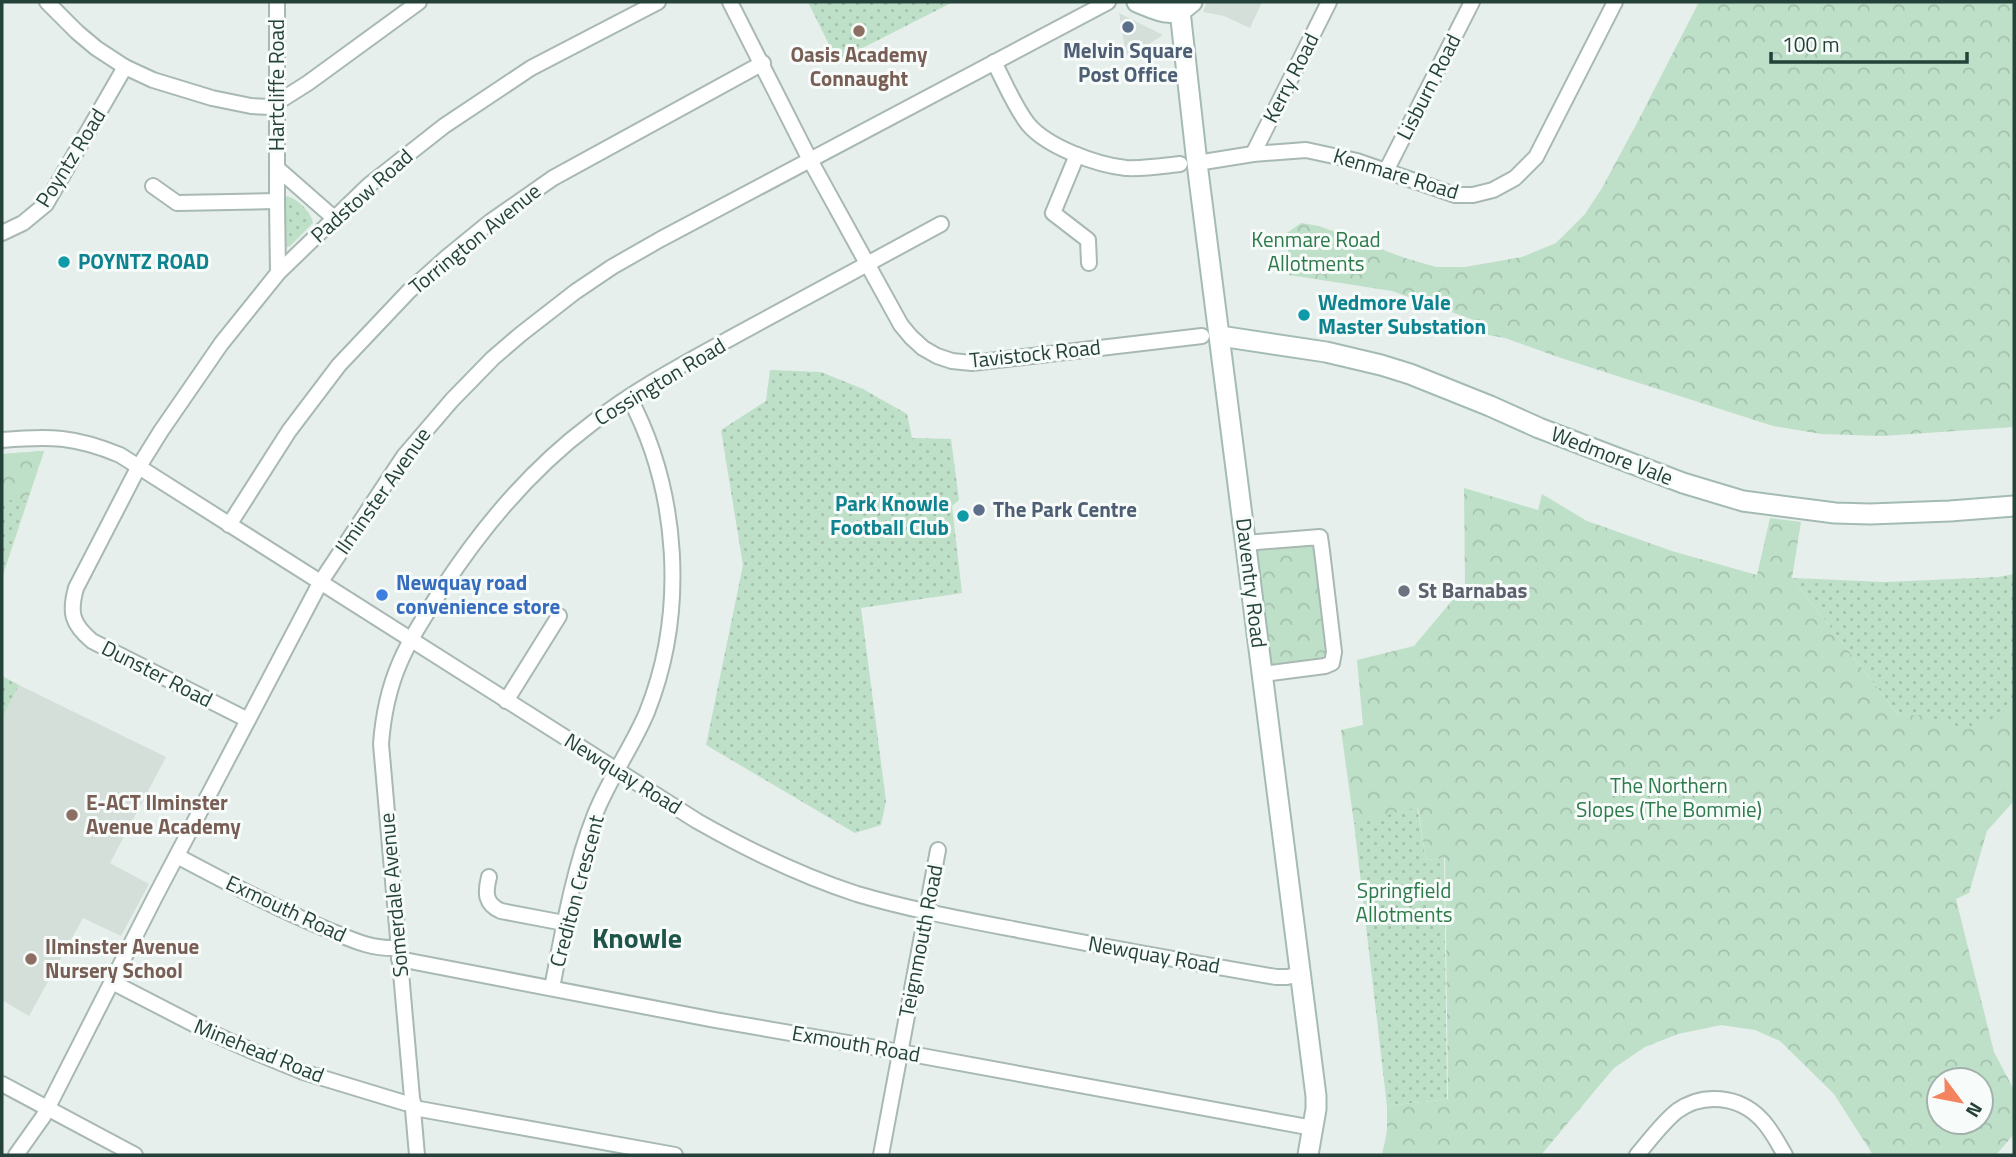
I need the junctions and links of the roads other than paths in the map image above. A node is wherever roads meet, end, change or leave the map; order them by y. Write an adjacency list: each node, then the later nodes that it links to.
1 (47, 2): 14 (street)
2 (277, 2): 15 (street, Hartcliffe Road)
3 (419, 2): 15 (street)
4 (657, 2): 24 (street, Padstow Road)
5 (730, 2): 13 (street, Tavistock Road)
6 (1108, 2): 12 (street, Ilminster Avenue)
7 (1137, 2): 11 (street)
8 (1329, 2): 16 (street, Kerry Road)
9 (1472, 2): 21 (street, Lisburn Road)
10 (1615, 2): 21 (street, Kenmare Road)
11 (1186, 6): 19 (street, Daventry Road)
12 (994, 62): 17 (street, Kenmare Road); 18 (street, Ilminster Avenue)
13 (762, 63): 18 (street, Tavistock Road); 35 (street, Torrington Avenue)
14 (125, 67): 15 (street); 26 (street, Poyntz Road)
15 (277, 101): 20 (street, Hartcliffe Road)
16 (1253, 154): 19 (street, Kenmare Road); 21 (street, Kenmare Road)
17 (1077, 155): 19 (street, Kenmare Road); 27 (street)
18 (810, 160): 28 (street, Tavistock Road); 37 (street, Ilminster Avenue)
19 (1189, 163): 30 (street, Daventry Road)
20 (277, 168): 23 (street, Hartcliffe Road); 24 (street, Hartcliffe Road)
21 (1386, 172)
22 (153, 186): 23 (street)
23 (276, 201): 29 (street, Hartcliffe Road)
24 (334, 218): 29 (street, Padstow Road)
25 (941, 224): 28 (street, Cossington Road)
26 (2, 233)
27 (1089, 263)
28 (867, 264): 30 (street, Tavistock Road); 31 (street, Cossington Road)
29 (278, 273): 33 (street, Padstow Road)
30 (1211, 336): 34 (street, Wedmore Vale); 36 (street, Daventry Road)
31 (629, 397): 39 (street, Cossington Road); 43 (street, Crediton Crescent)
32 (2, 440): 33 (street, Newquay Road)
33 (138, 468): 35 (street, Newquay Road); 42 (street, Dunster Road)
34 (2014, 506)
35 (229, 525): 37 (street, Newquay Road)
36 (1245, 543): 40 (street, Daventry Road); 40 (street)
37 (320, 583): 39 (street, Newquay Road); 42 (street, Ilminster Avenue)
38 (559, 616): 41 (street)
39 (410, 640): 41 (street, Newquay Road); 49 (street, Somerdale Avenue)
40 (1263, 674): 50 (street, Daventry Road)
41 (506, 701): 43 (street, Newquay Road)
42 (248, 720): 45 (street, Ilminster Avenue)
43 (616, 769): 47 (street, Newquay Road); 48 (street, Crediton Crescent)
44 (937, 850): 47 (street, Teignmouth Road)
45 (177, 856): 49 (street, Exmouth Road); 51 (street, Ilminster Avenue)
46 (489, 877): 48 (street)
47 (926, 912): 50 (street, Newquay Road); 53 (street, Teignmouth Road)
48 (564, 923): 52 (street, Crediton Crescent)
49 (399, 954): 52 (street, Exmouth Road); 55 (street, Somerdale Avenue)
50 (1301, 974): 57 (street, Daventry Road)
51 (111, 982): 55 (street, Minehead Road); 56 (street, Ilminster Avenue)
52 (552, 988): 53 (street, Exmouth Road)
53 (900, 1052): 57 (street, Exmouth Road); 63 (street, Teignmouth Road)
54 (2, 1084): 56 (street)
55 (414, 1105): 61 (street, Somerdale Avenue); 62 (street, Minehead Road)
56 (46, 1109): 58 (street); 59 (street, Ilminster Avenue)
57 (1313, 1128): 64 (street, Daventry Road)
58 (113, 1150): 60 (street)
59 (16, 1155)
60 (135, 1155)
61 (417, 1155)
62 (675, 1155)
63 (881, 1155)
64 (1308, 1155)
65 (1637, 1155): 66 (street)
66 (1785, 1155)

